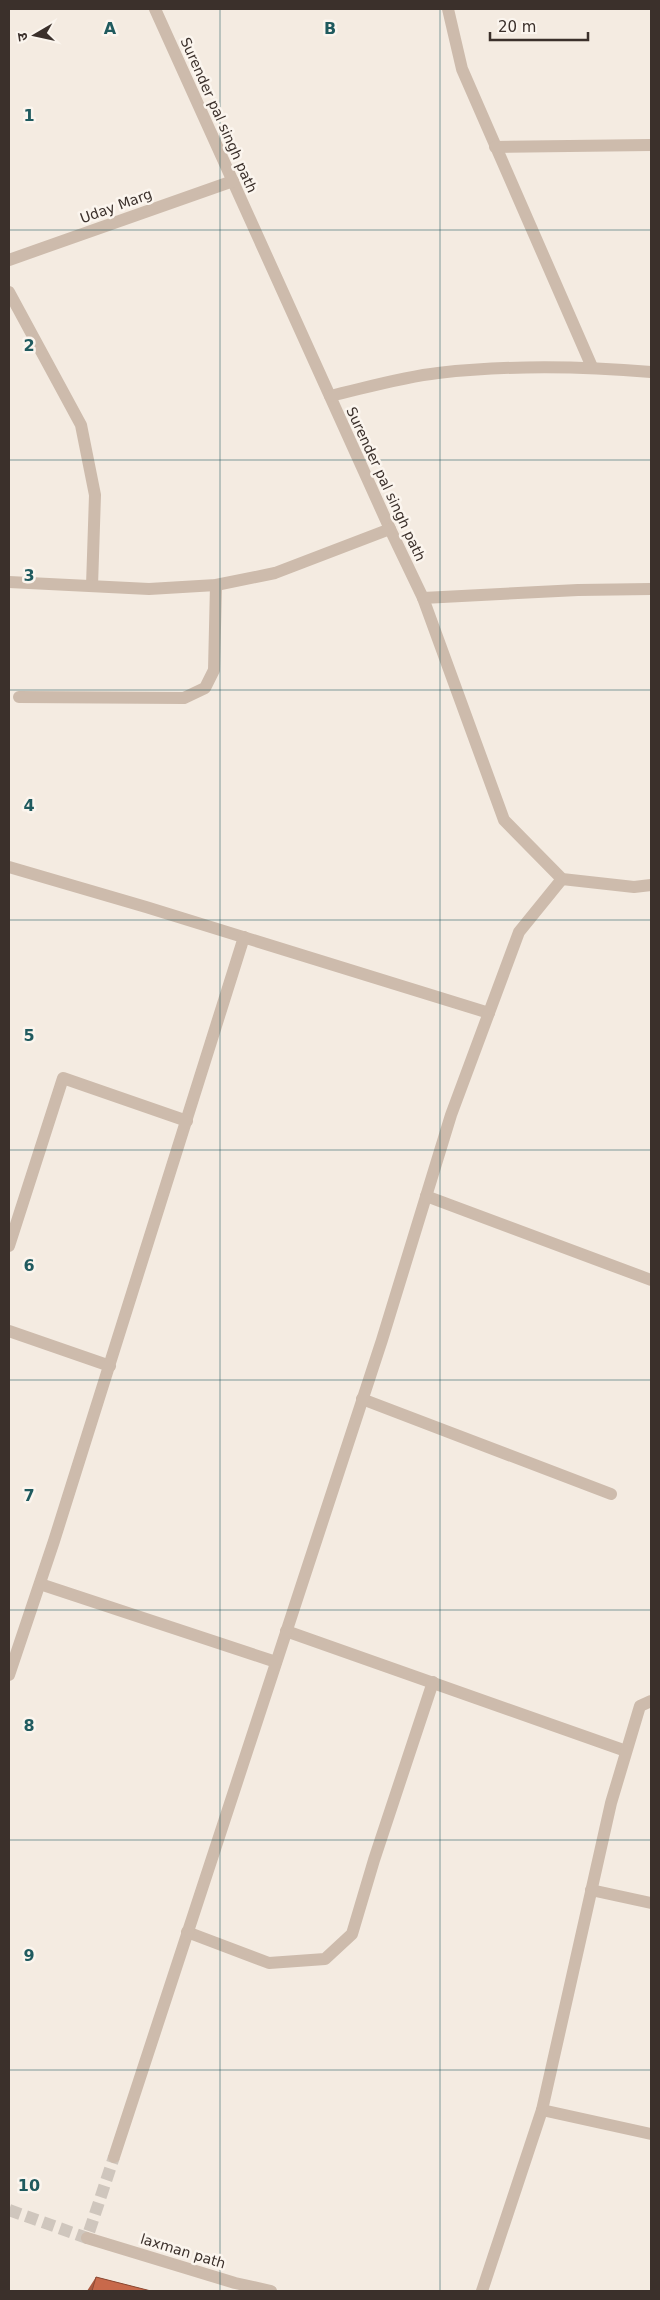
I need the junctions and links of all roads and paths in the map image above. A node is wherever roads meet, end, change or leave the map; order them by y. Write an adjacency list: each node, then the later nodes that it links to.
1 (155, 9): 5 (street, Surender pal singh path)
2 (448, 9): 4 (street)
3 (651, 145): 4 (street)
4 (495, 147): 8 (street)
5 (232, 181): 6 (street, Uday Marg); 10 (street, Surender pal singh path)
6 (9, 260)
7 (9, 292): 14 (street)
8 (592, 367): 9 (street); 10 (street)
9 (651, 372)
10 (330, 396): 11 (street, Surender pal singh path)
11 (390, 529): 13 (street); 16 (street, Surender pal singh path)
12 (9, 582): 14 (street)
13 (216, 585): 14 (street); 17 (street)
14 (92, 586)
15 (651, 589): 16 (street)
16 (423, 598): 19 (street, Surender pal singh path)
17 (19, 697)
18 (9, 868): 21 (street)
19 (562, 879): 20 (street); 22 (street)
20 (651, 885)
21 (244, 937): 22 (street); 23 (street)
22 (489, 1013): 24 (street)
23 (187, 1121): 25 (street); 28 (street)
24 (426, 1196): 26 (street); 29 (street)
25 (9, 1246)
26 (651, 1280)
27 (9, 1332): 28 (street)
28 (110, 1366): 31 (street)
29 (362, 1398): 30 (street); 32 (street)
30 (611, 1494)
31 (40, 1584): 33 (street); 34 (street)
32 (286, 1631): 33 (street); 35 (street)
33 (276, 1662): 40 (street)
34 (9, 1675)
35 (433, 1682): 37 (street); 40 (street)
36 (651, 1701): 37 (street)
37 (626, 1751): 38 (street)
38 (592, 1890): 39 (street); 41 (street)
39 (651, 1903)
40 (187, 1932): 43 (street)
41 (542, 2110): 42 (street); 46 (street)
42 (651, 2134)
43 (114, 2158)
44 (87, 2238): 45 (street, laxman path)
45 (271, 2291)
46 (482, 2291)

